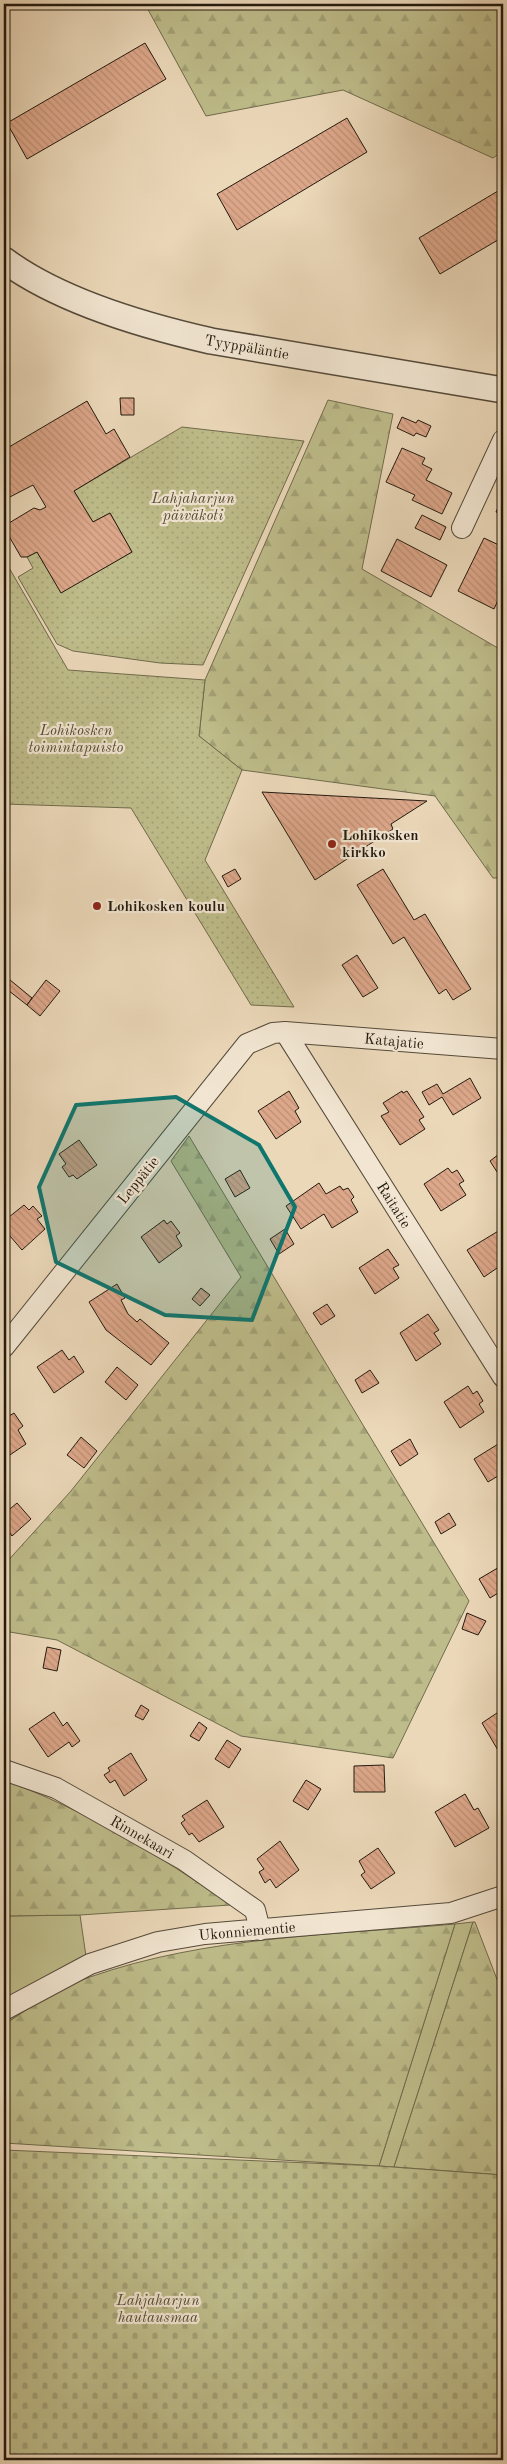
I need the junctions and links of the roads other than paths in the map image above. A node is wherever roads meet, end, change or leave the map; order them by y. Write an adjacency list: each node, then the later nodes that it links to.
1 (4, 260): 2 (street, Tyyppäläntie)
2 (503, 390)
3 (503, 440): 4 (street)
4 (462, 528)
5 (285, 1032): 6 (street, Katajatie); 7 (street, Leppätie); 8 (street, Raitatie)
6 (503, 1049)
7 (4, 1347)
8 (503, 1377)
9 (4, 1770): 11 (street, Rinnekaari)
10 (503, 1896): 11 (street, Ukonniementie)
11 (260, 1930): 12 (street, Ukonniementie)
12 (4, 2010)

